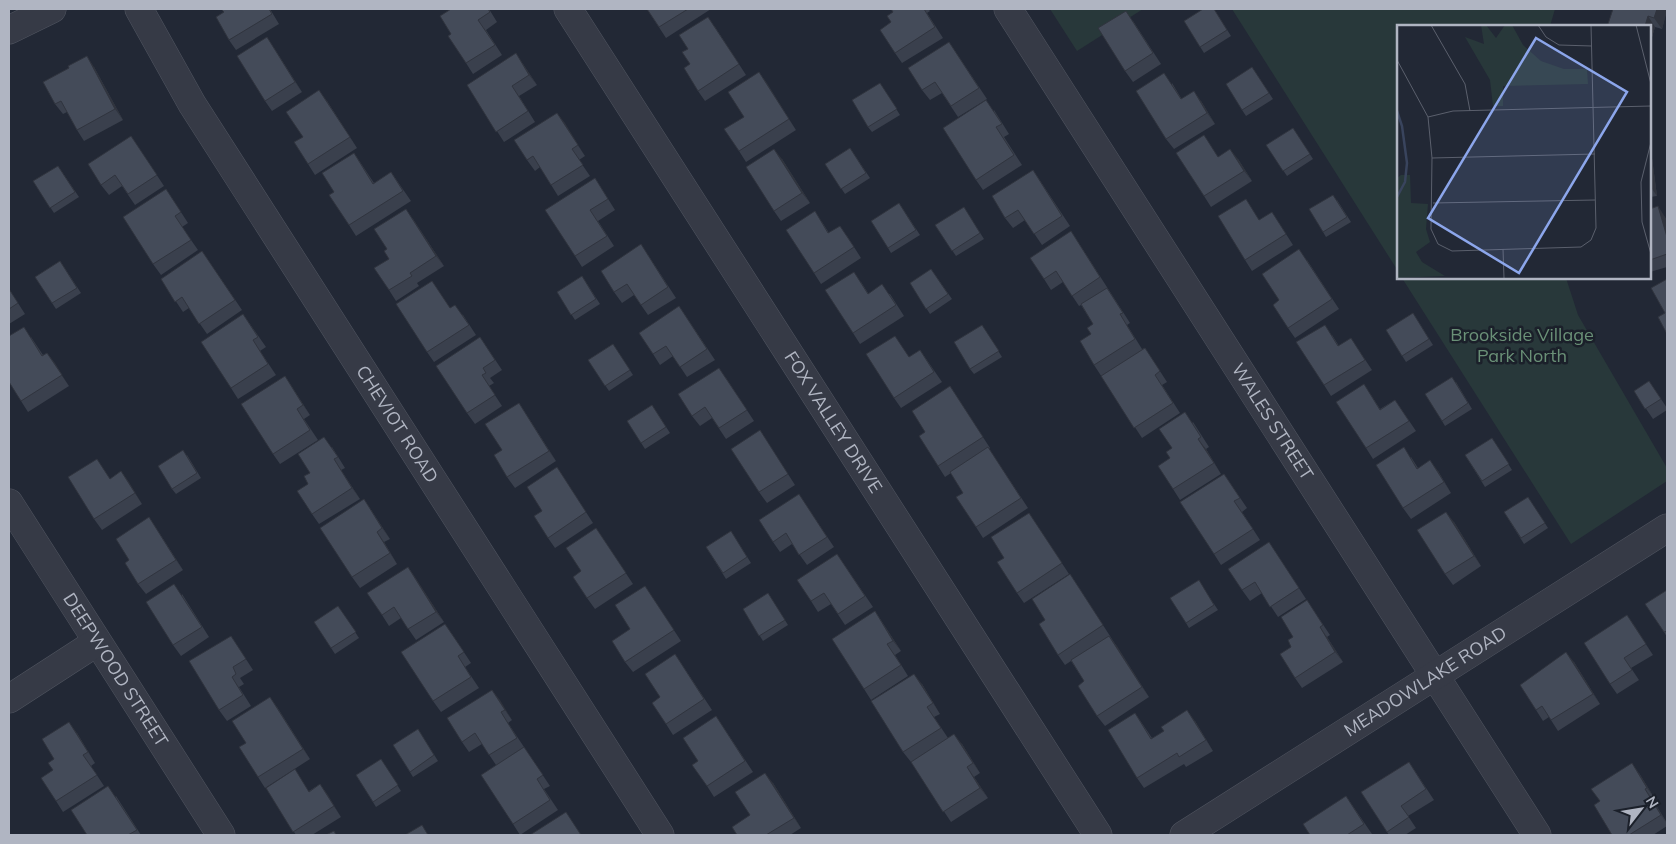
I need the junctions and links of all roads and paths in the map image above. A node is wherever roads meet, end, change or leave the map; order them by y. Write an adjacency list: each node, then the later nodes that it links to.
1 (52, 9): 5 (street)
2 (140, 9): 12 (street, CHEVIOT ROAD)
3 (568, 9): 13 (street, FOX VALLEY DRIVE)
4 (1008, 9): 9 (street, WALES STREET)
5 (9, 30)
6 (9, 503): 8 (street, DEEPWOOD STREET)
7 (1667, 528): 9 (street, MEADOWLAKE ROAD)
8 (97, 642): 10 (street); 11 (street, DEEPWOOD STREET)
9 (1435, 676): 14 (street, MEADOWLAKE ROAD); 15 (street, WALES STREET)
10 (9, 699)
11 (221, 835)
12 (660, 835)
13 (1098, 835)
14 (1184, 835)
15 (1537, 835)

